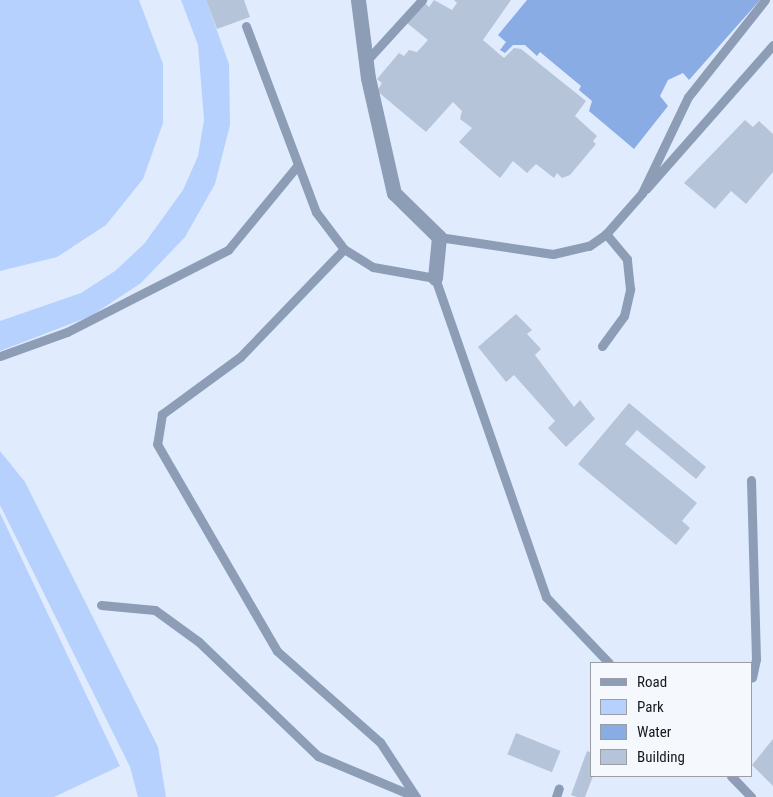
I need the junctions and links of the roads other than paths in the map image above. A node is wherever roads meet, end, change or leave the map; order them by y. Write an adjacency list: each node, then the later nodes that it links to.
1 (358, 0): 6 (street)
2 (422, 0): 6 (lane)
3 (765, 0): 8 (lane)
4 (246, 26): 7 (lane)
5 (773, 45): 8 (lane)
6 (369, 58): 10 (street)
7 (297, 166): 11 (lane); 14 (lane)
8 (642, 193): 9 (lane)
9 (606, 234): 10 (lane); 13 (lane)
10 (439, 237): 12 (street)
11 (344, 249): 12 (lane); 20 (lane)
12 (435, 278): 17 (lane)
13 (602, 346)
14 (0, 356)
15 (751, 480): 18 (lane)
16 (101, 605): 20 (lane)
17 (608, 662)
18 (753, 673)
19 (732, 777): 21 (lane)
20 (417, 797)
21 (751, 797)

